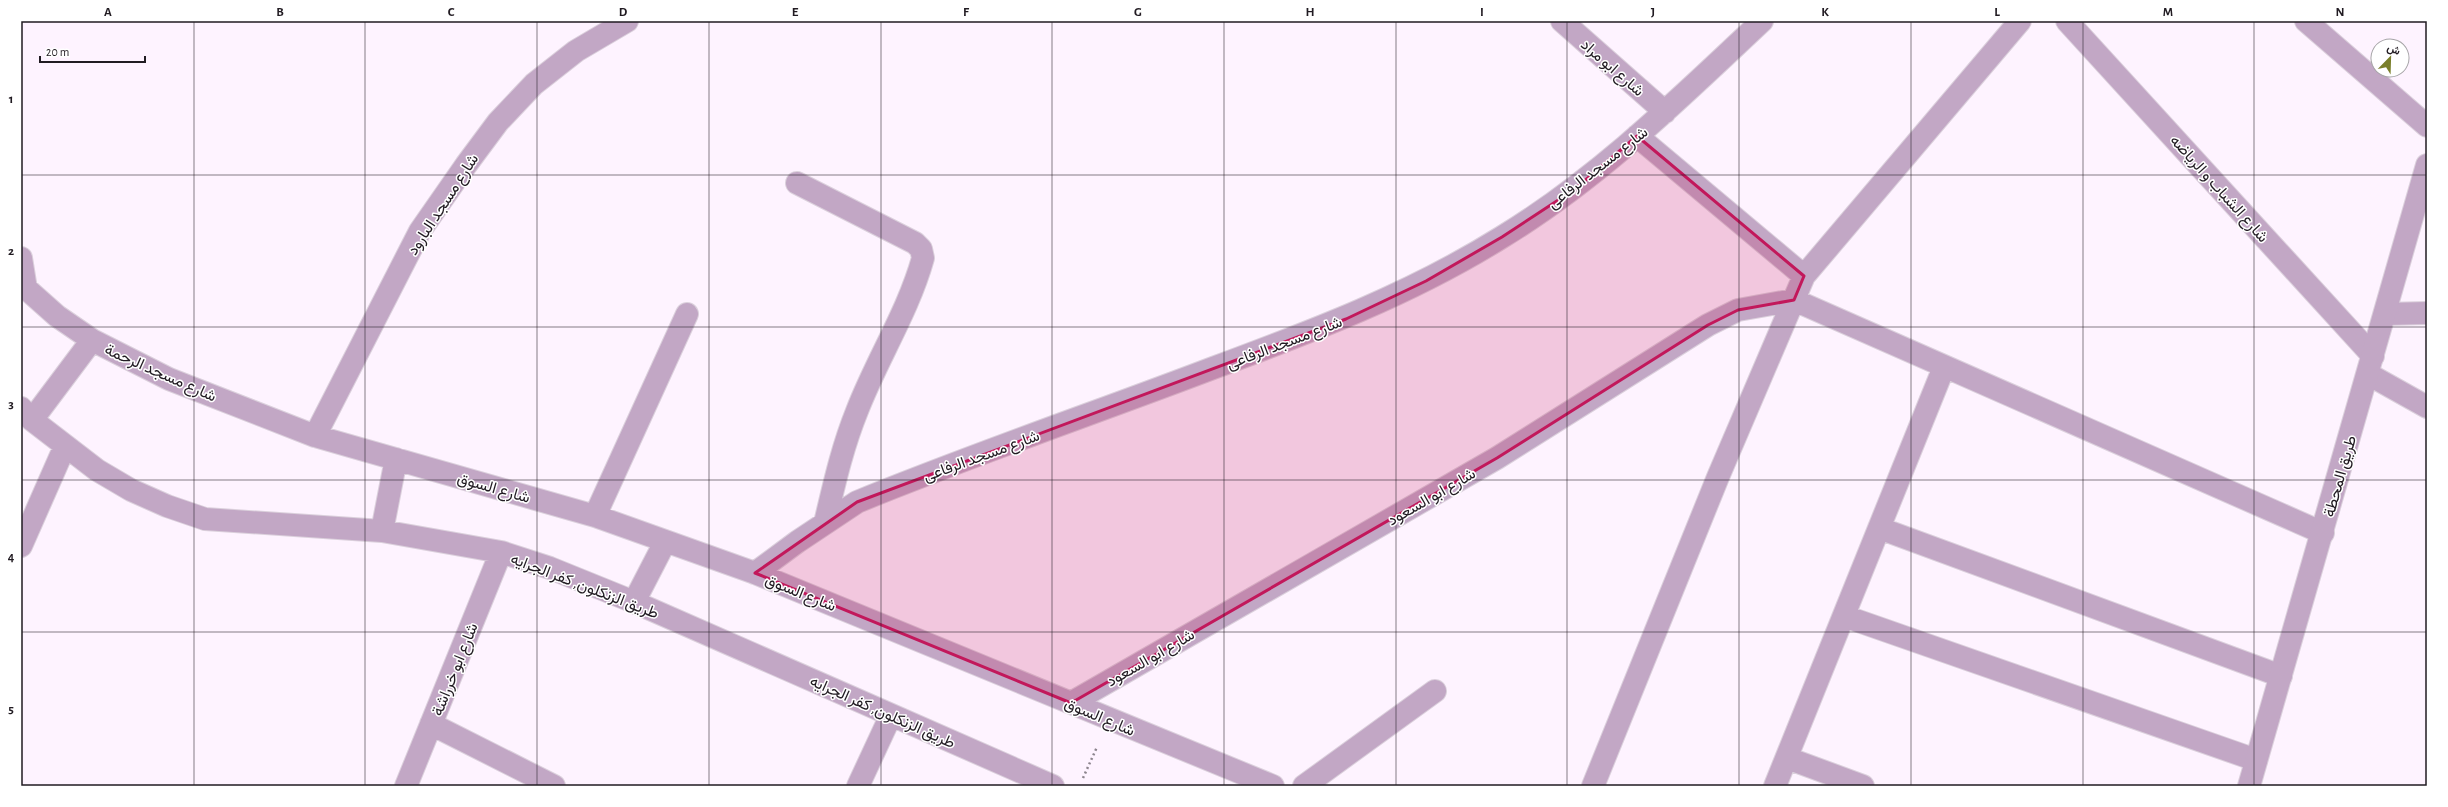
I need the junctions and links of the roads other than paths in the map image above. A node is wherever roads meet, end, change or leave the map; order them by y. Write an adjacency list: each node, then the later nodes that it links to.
1 (627, 21): 24 (street, شارع مسجد البارود)
2 (1562, 21): 7 (street, شارع ابو مراد)
3 (1762, 21): 7 (street, شارع مسجد الرفاعى)
4 (2020, 21): 13 (street)
5 (2067, 21): 20 (street, شارع الشباب و الرياضه)
6 (2306, 21): 8 (street)
7 (1665, 112): 9 (street, شارع مسجد الرفاعى)
8 (2427, 126)
9 (1638, 136): 13 (street); 28 (street, شارع مسجد الرفاعى)
10 (2427, 165): 18 (street, طريق المحطة)
11 (797, 183): 28 (street)
12 (21, 258): 14 (street)
13 (1804, 276): 15 (street)
14 (23, 286): 19 (street, شارع مسجد الرحمة)
15 (1794, 300): 21 (street); 40 (street, شارع ابو السعود); 51 (street)
16 (2427, 313): 18 (street)
17 (687, 314): 27 (street)
18 (2385, 314): 20 (street, طريق المحطة)
19 (92, 340): 23 (street); 24 (street, شارع مسجد الرحمة)
20 (2370, 365): 22 (street, شارع الشباب و الرياضه); 31 (street, طريق المحطة)
21 (1944, 366): 29 (street); 31 (street)
22 (2427, 407)
23 (31, 412): 25 (street, طريق الزنكلون, كفر الجرايه)
24 (315, 436): 26 (street, شارع السوق)
25 (65, 446): 30 (street, طريق الزنكلون, كفر الجرايه); 33 (street)
26 (396, 459): 27 (street, شارع السوق); 30 (street)
27 (595, 516): 32 (street, شارع السوق)
28 (825, 523): 35 (street, شارع مسجد الرفاعى)
29 (1879, 528): 37 (street); 38 (street)
30 (382, 531): 34 (street, طريق الزنكلون, كفر الجرايه)
31 (2323, 533): 38 (street, طريق المحطة)
32 (665, 542): 35 (street, شارع السوق); 36 (street)
33 (21, 546)
34 (501, 552): 36 (street, طريق الزنكلون, كفر الجرايه); 42 (street, شارع ابو خرراشة)
35 (755, 573): 40 (street, شارع السوق)
36 (634, 602): 41 (street, طريق الزنكلون, كفر الجرايه)
37 (1844, 616): 43 (street); 44 (street)
38 (2281, 676): 44 (street, طريق المحطة)
39 (1435, 691): 50 (street)
40 (1070, 703): 49 (street, شارع السوق)
41 (891, 715): 47 (street); 48 (street, طريق الزنكلون, كفر الجرايه)
42 (431, 724): 45 (street, شارع ابو خرراشة); 46 (street)
43 (1787, 758): 52 (street); 53 (street)
44 (2256, 760): 54 (street, طريق المحطة)
45 (406, 786)
46 (554, 786)
47 (858, 786)
48 (1053, 786)
49 (1273, 786)
50 (1304, 786)
51 (1593, 786)
52 (1775, 786)
53 (1863, 786)
54 (2248, 786)

